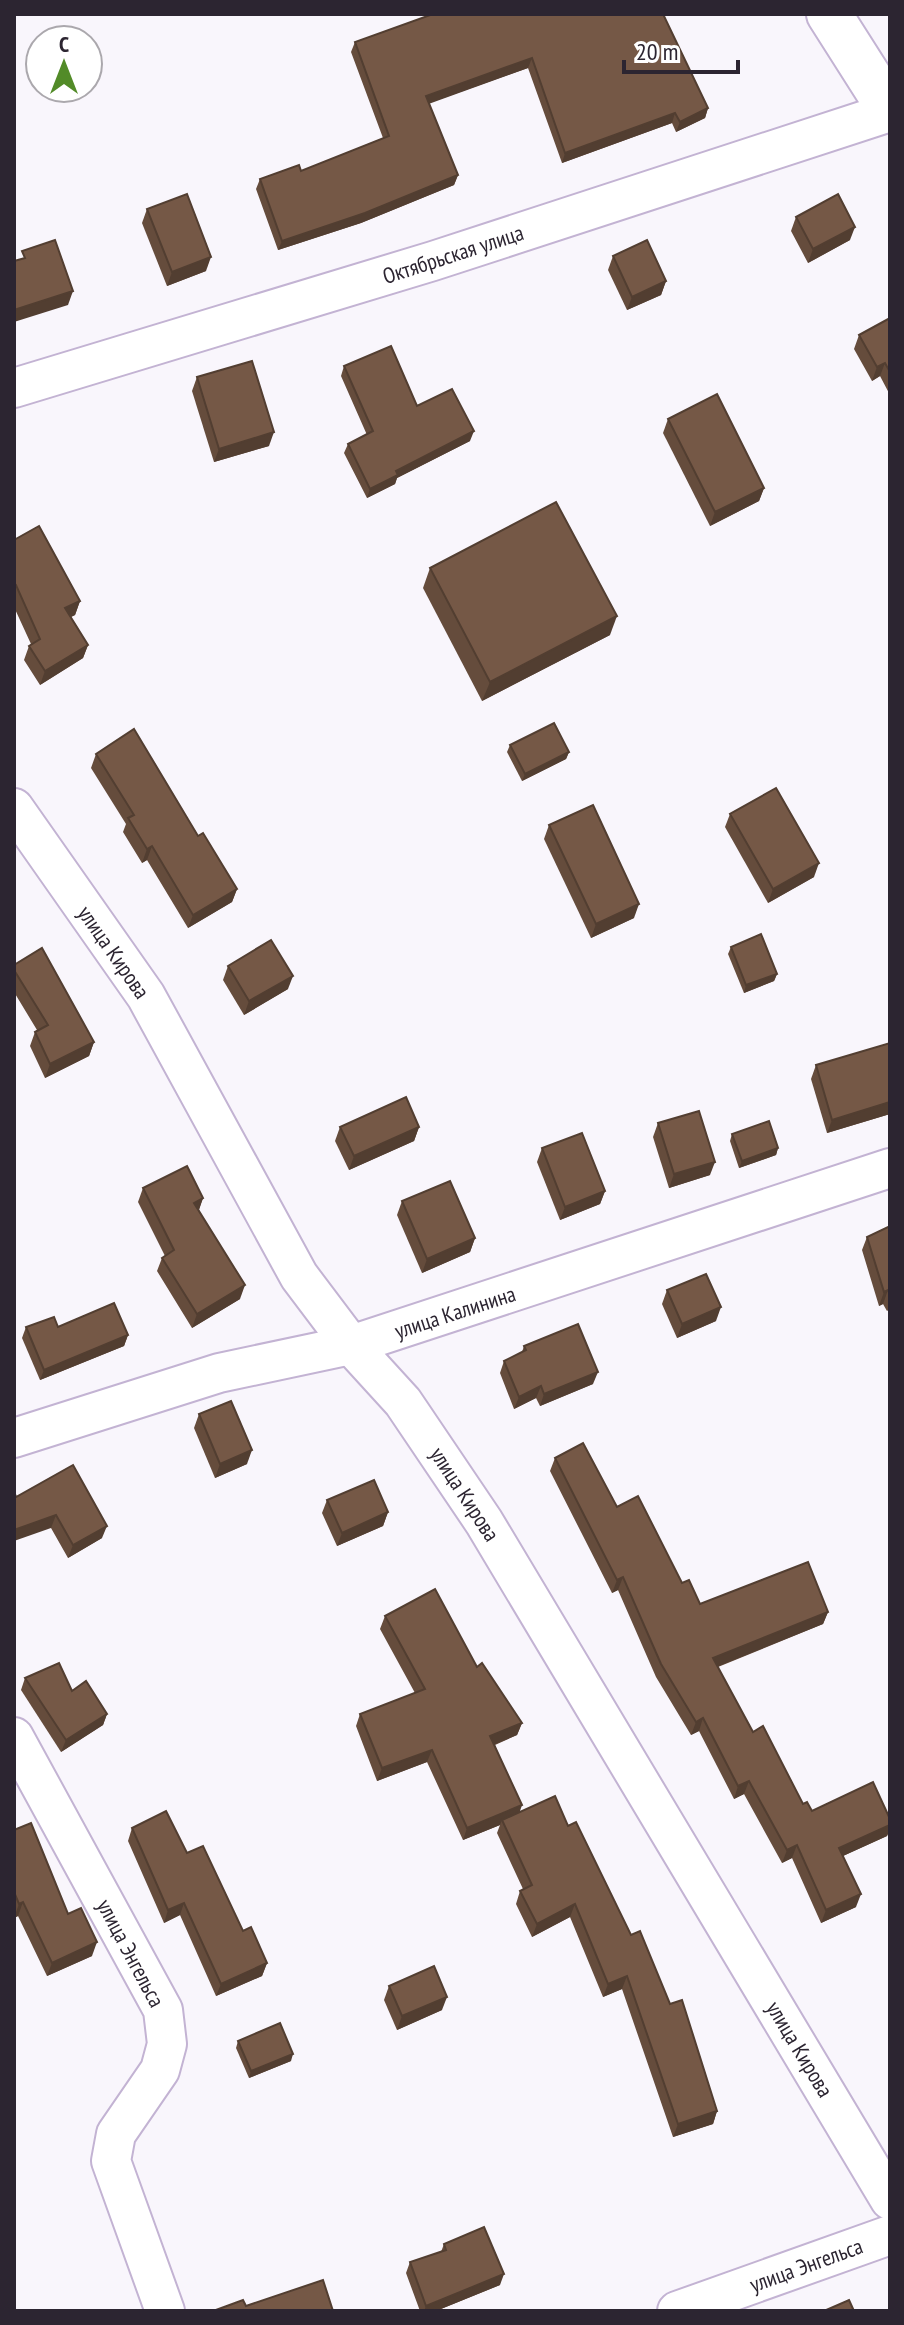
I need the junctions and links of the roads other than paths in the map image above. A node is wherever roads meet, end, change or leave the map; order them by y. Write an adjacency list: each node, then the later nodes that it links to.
1 (829, 14): 2 (main road)
2 (890, 111): 3 (street, Октябрьская улица)
3 (14, 388)
4 (14, 808): 6 (street, улица Кирова)
5 (890, 1168): 6 (street, улица Калинина)
6 (351, 1345): 7 (street, улица Калинина); 9 (street, улица Кирова)
7 (14, 1438)
8 (14, 1737): 11 (street, улица Энгельса)
9 (890, 2200)
10 (890, 2235): 12 (street, улица Энгельса)
11 (165, 2311)
12 (677, 2311)

